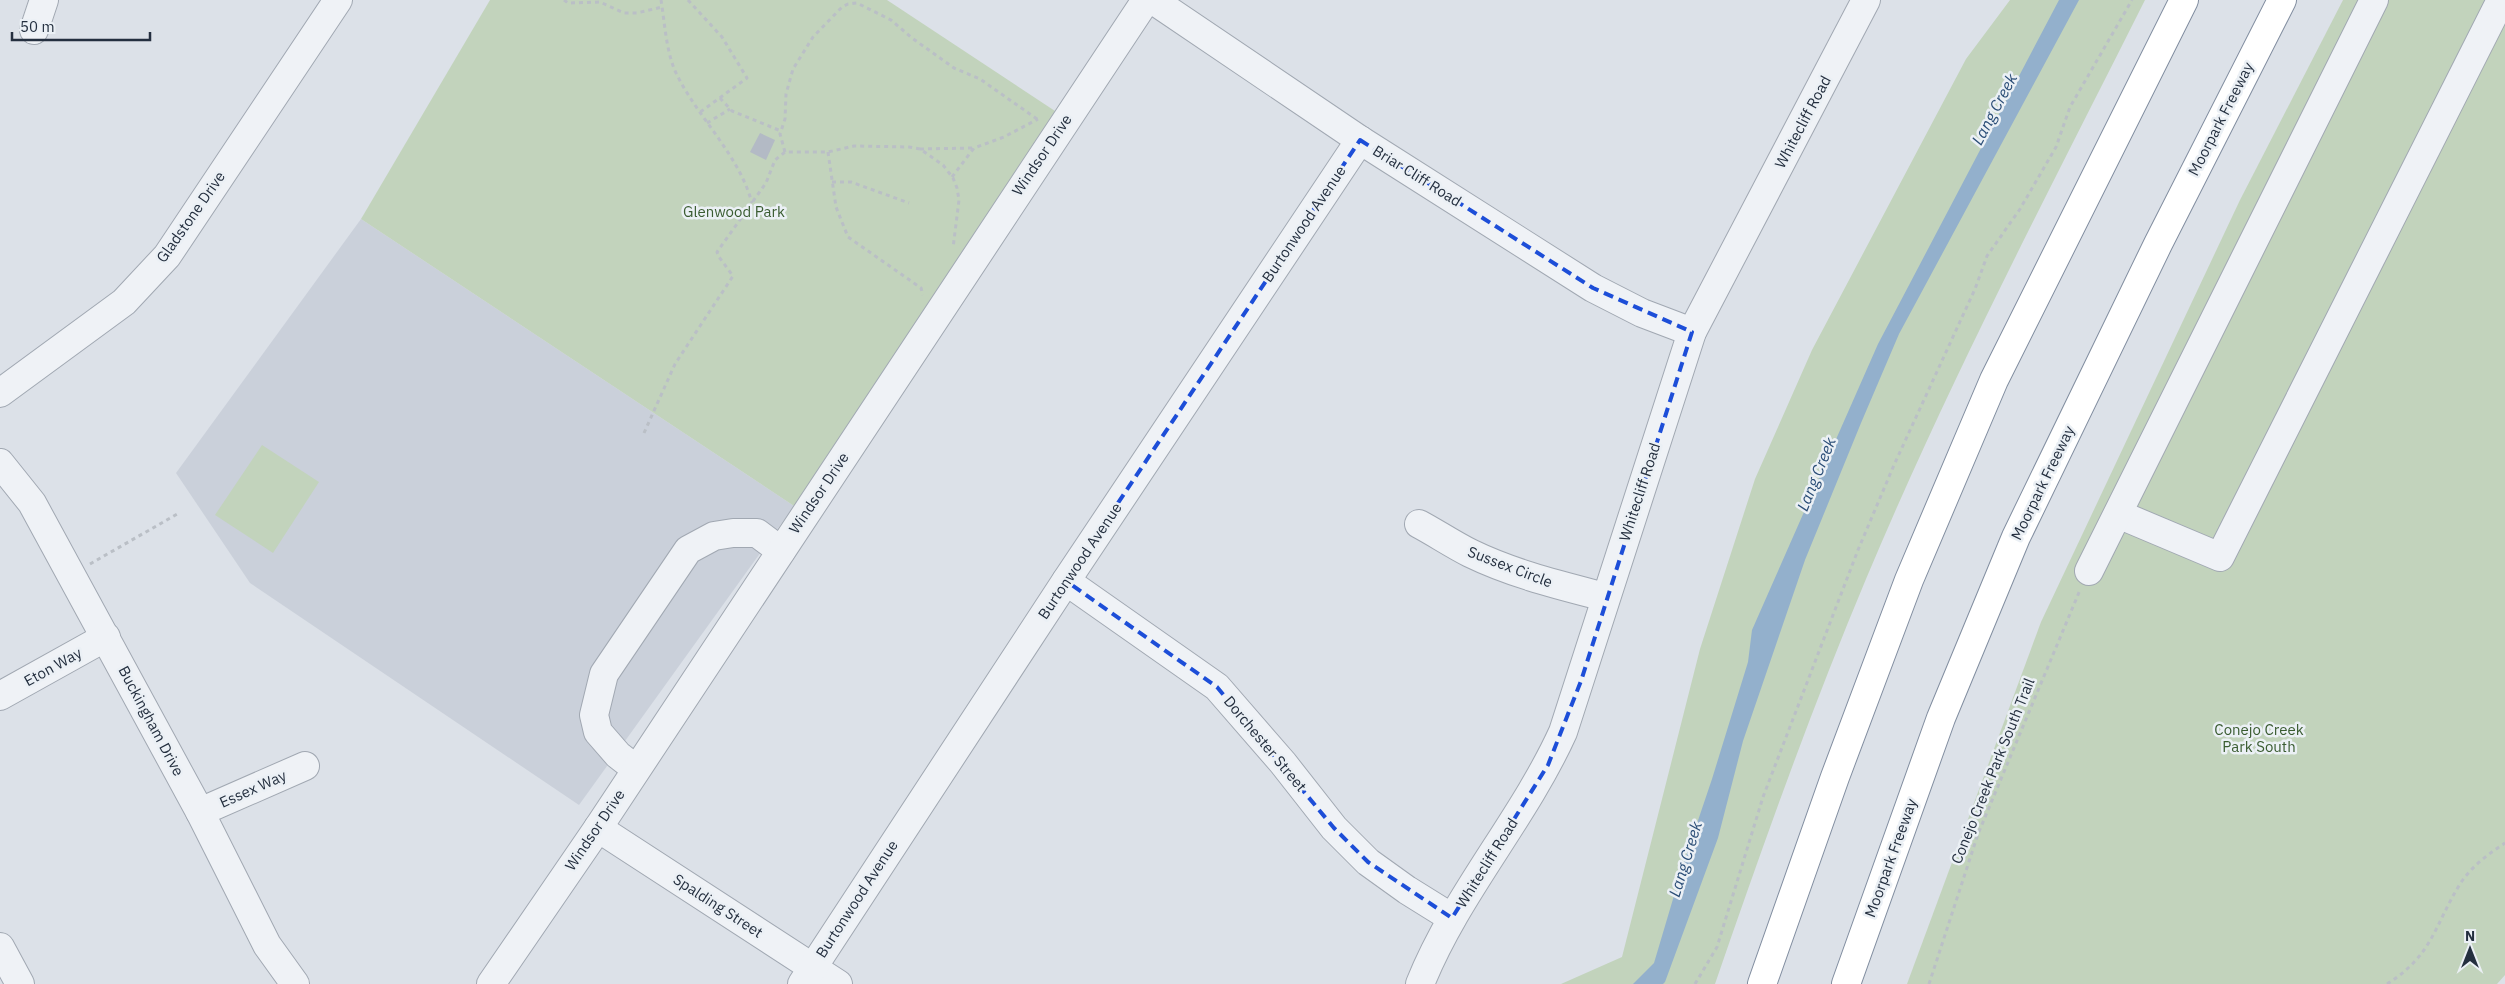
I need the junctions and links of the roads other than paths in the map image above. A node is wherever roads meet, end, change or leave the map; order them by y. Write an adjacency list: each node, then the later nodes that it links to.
1 (44, 0): 11 (street)
2 (338, 0): 15 (street, Gladstone Drive)
3 (1146, 0): 19 (street, Windsor Drive)
4 (1153, 0): 12 (street, Briar Cliff Road)
5 (1866, 0): 14 (street, Whitecliff Road)
6 (2184, 0): 37 (highway)
7 (2282, 0): 13 (highway, Moorpark Freeway)
8 (2295, 0): 13 (highway)
9 (2374, 0): 17 (street)
10 (2501, 0): 17 (street)
11 (34, 30)
12 (1360, 140): 14 (street, Briar Cliff Road); 21 (street, Burtonwood Avenue)
13 (2158, 244): 38 (highway, Moorpark Freeway)
14 (1692, 332): 22 (street, Whitecliff Road)
15 (0, 393)
16 (0, 463): 23 (street, Buckingham Drive)
17 (2118, 514): 20 (street)
18 (1419, 524): 22 (street, Sussex Circle)
19 (781, 551): 26 (street, Windsor Drive); 26 (street)
20 (2089, 571)
21 (1066, 581): 29 (street, Dorchester Street); 31 (street, Burtonwood Avenue)
22 (1605, 597): 29 (street, Whitecliff Road)
23 (106, 637): 24 (street, Eton Way); 27 (street, Buckingham Drive)
24 (0, 696)
25 (305, 766): 27 (street, Essex Way)
26 (636, 769): 28 (street, Windsor Drive)
27 (200, 812): 33 (street, Buckingham Drive)
28 (598, 828): 31 (street, Spalding Street); 34 (street, Windsor Drive)
29 (1452, 918): 36 (street, Whitecliff Road)
30 (0, 947): 32 (street)
31 (807, 976): 35 (street, Spalding Street)
32 (20, 984)
33 (295, 984)
34 (491, 984)
35 (838, 984)
36 (1420, 984)
37 (1762, 984)
38 (1846, 984)

